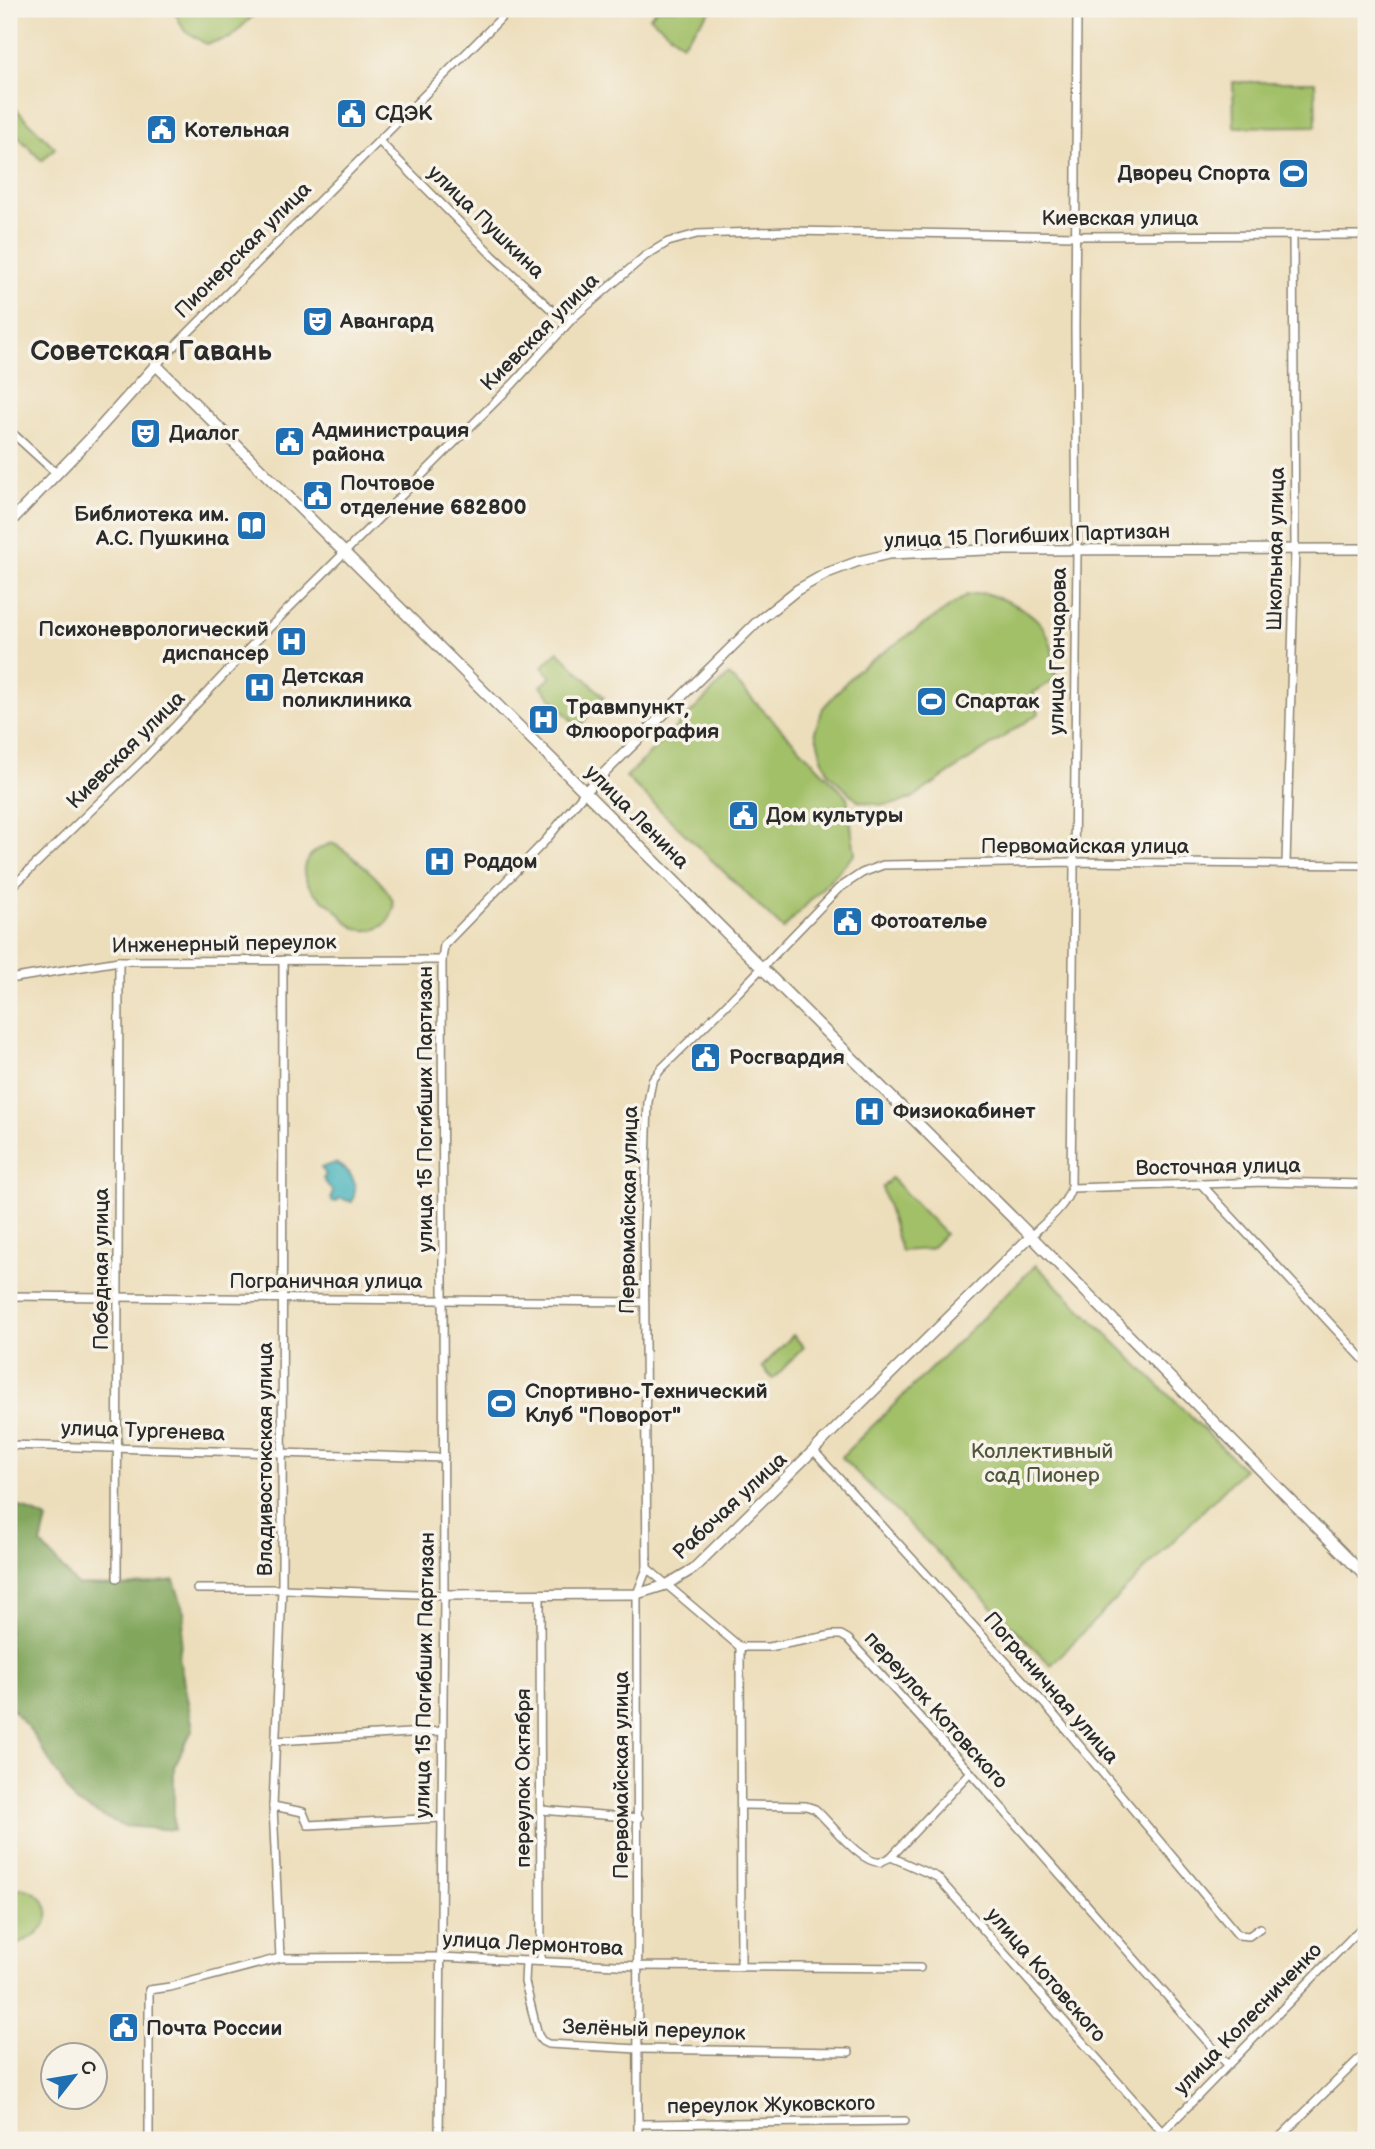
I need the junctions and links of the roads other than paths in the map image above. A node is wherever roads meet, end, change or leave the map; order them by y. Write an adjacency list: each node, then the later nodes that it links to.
1 (510, 9): 3 (street, Пионерская улица)
2 (1077, 9): 5 (street, улица Гончарова)
3 (379, 141): 7 (street, улица Пушкина); 8 (street, Пионерская улица)
4 (1293, 235): 5 (street, Киевская улица); 6 (street, Киевская улица); 12 (street, Школьная улица)
5 (1076, 236): 7 (street, Киевская улица); 14 (street, улица Гончарова)
6 (1366, 236)
7 (574, 317): 15 (street, Киевская улица)
8 (156, 365): 10 (main road, Пионерская улица); 15 (main road, улица Ленина)
9 (9, 430): 10 (street)
10 (56, 473): 11 (main road, Пионерская улица)
11 (9, 523)
12 (1295, 549): 13 (street, улица 15 Погибших Партизан); 14 (street, улица 15 Погибших Партизан); 18 (street, Школьная улица)
13 (1366, 549)
14 (1077, 550): 16 (street, улица 15 Погибших Партизан); 17 (street, улица Гончарова)
15 (345, 553): 16 (main road, улица Ленина); 20 (street, Киевская улица)
16 (585, 792): 22 (street, улица 15 Погибших Партизан); 24 (main road, улица Ленина)
17 (1073, 862): 18 (street, Первомайская улица); 24 (street, Первомайская улица); 28 (street, улица Гончарова)
18 (1286, 864): 19 (street, Первомайская улица)
19 (1366, 865)
20 (9, 890)
21 (283, 960): 22 (street, Инженерный переулок); 23 (street, Инженерный переулок); 32 (street, Владивостокская улица)
22 (442, 960): 33 (street, улица 15 Погибших Партизан)
23 (119, 961): 25 (street, Инженерный переулок); 31 (street, Победная улица)
24 (761, 968): 29 (main road, улица Ленина); 34 (street, Первомайская улица)
25 (9, 979)
26 (1201, 1184): 27 (street, Восточная улица); 28 (street, Восточная улица); 35 (street)
27 (1366, 1184)
28 (1071, 1188): 29 (street)
29 (1031, 1236): 38 (street, Рабочая улица); 42 (main road, улица Ленина)
30 (9, 1296): 31 (street, Пограничная улица)
31 (118, 1298): 32 (street, Пограничная улица); 37 (street, Победная улица)
32 (283, 1298): 33 (street, Пограничная улица); 39 (street, Владивостокская улица)
33 (443, 1299): 34 (street, Пограничная улица); 40 (street, улица 15 Погибших Партизан)
34 (644, 1302): 41 (street, Первомайская улица)
35 (1366, 1362)
36 (9, 1445): 37 (street, улица Тургенева)
37 (118, 1447): 39 (street, улица Тургенева); 43 (street, Победная улица)
38 (814, 1451): 44 (street, Рабочая улица); 61 (street, Пограничная улица)
39 (283, 1453): 40 (street, улица Тургенева); 46 (street, Владивостокская улица)
40 (444, 1458): 49 (street, улица 15 Погибших Партизан)
41 (647, 1568): 44 (street); 48 (street, Первомайская улица)
42 (1366, 1577)
43 (117, 1578)
44 (666, 1585): 48 (street, Рабочая улица); 50 (street)
45 (197, 1589): 46 (street, Рабочая улица)
46 (282, 1589): 49 (street, Рабочая улица); 52 (street, Владивостокская улица)
47 (540, 1594): 48 (street, Рабочая улица); 49 (street, Рабочая улица); 56 (street, переулок Октября)
48 (637, 1594): 58 (street, Первомайская улица)
49 (444, 1595): 51 (street, улица 15 Погибших Партизан)
50 (740, 1647): 53 (street, переулок Котовского); 54 (street)
51 (442, 1731): 52 (street); 57 (street, улица 15 Погибших Партизан)
52 (276, 1741): 55 (street, Владивостокская улица)
53 (970, 1772): 59 (street); 72 (street, переулок Котовского)
54 (742, 1805): 59 (street, улица Котовского); 67 (street)
55 (273, 1806): 57 (street); 63 (street, Владивостокская улица)
56 (541, 1810): 58 (street); 65 (street, переулок Октября)
57 (441, 1818): 62 (street, улица 15 Погибших Партизан)
58 (639, 1818): 66 (street, Первомайская улица)
59 (891, 1857): 75 (street, улица Котовского)
60 (1366, 1923): 72 (street, улица Колесниченко)
61 (1260, 1928)
62 (439, 1957): 63 (street, улица Лермонтова); 64 (street, улица Лермонтова); 77 (street, улица 15 Погибших Партизан)
63 (280, 1958): 76 (street, улица Лермонтова)
64 (526, 1961): 65 (street, улица Лермонтова); 69 (street, Зелёный переулок)
65 (541, 1961): 66 (street, улица Лермонтова)
66 (639, 1966): 67 (street, улица Лермонтова); 69 (street, Первомайская улица)
67 (741, 1967): 68 (street, улица Лермонтова)
68 (920, 1968)
69 (638, 2049): 70 (street, Зелёный переулок); 74 (street, Первомайская улица)
70 (849, 2052)
71 (1366, 2052): 80 (street)
72 (1227, 2064): 75 (street, улица Колесниченко)
73 (905, 2121): 74 (street, переулок Жуковского)
74 (639, 2124): 78 (street, Первомайская улица)
75 (1162, 2132): 79 (street, улица Колесниченко)
76 (149, 2140)
77 (439, 2140)
78 (638, 2140)
79 (1155, 2140)
80 (1277, 2140)

